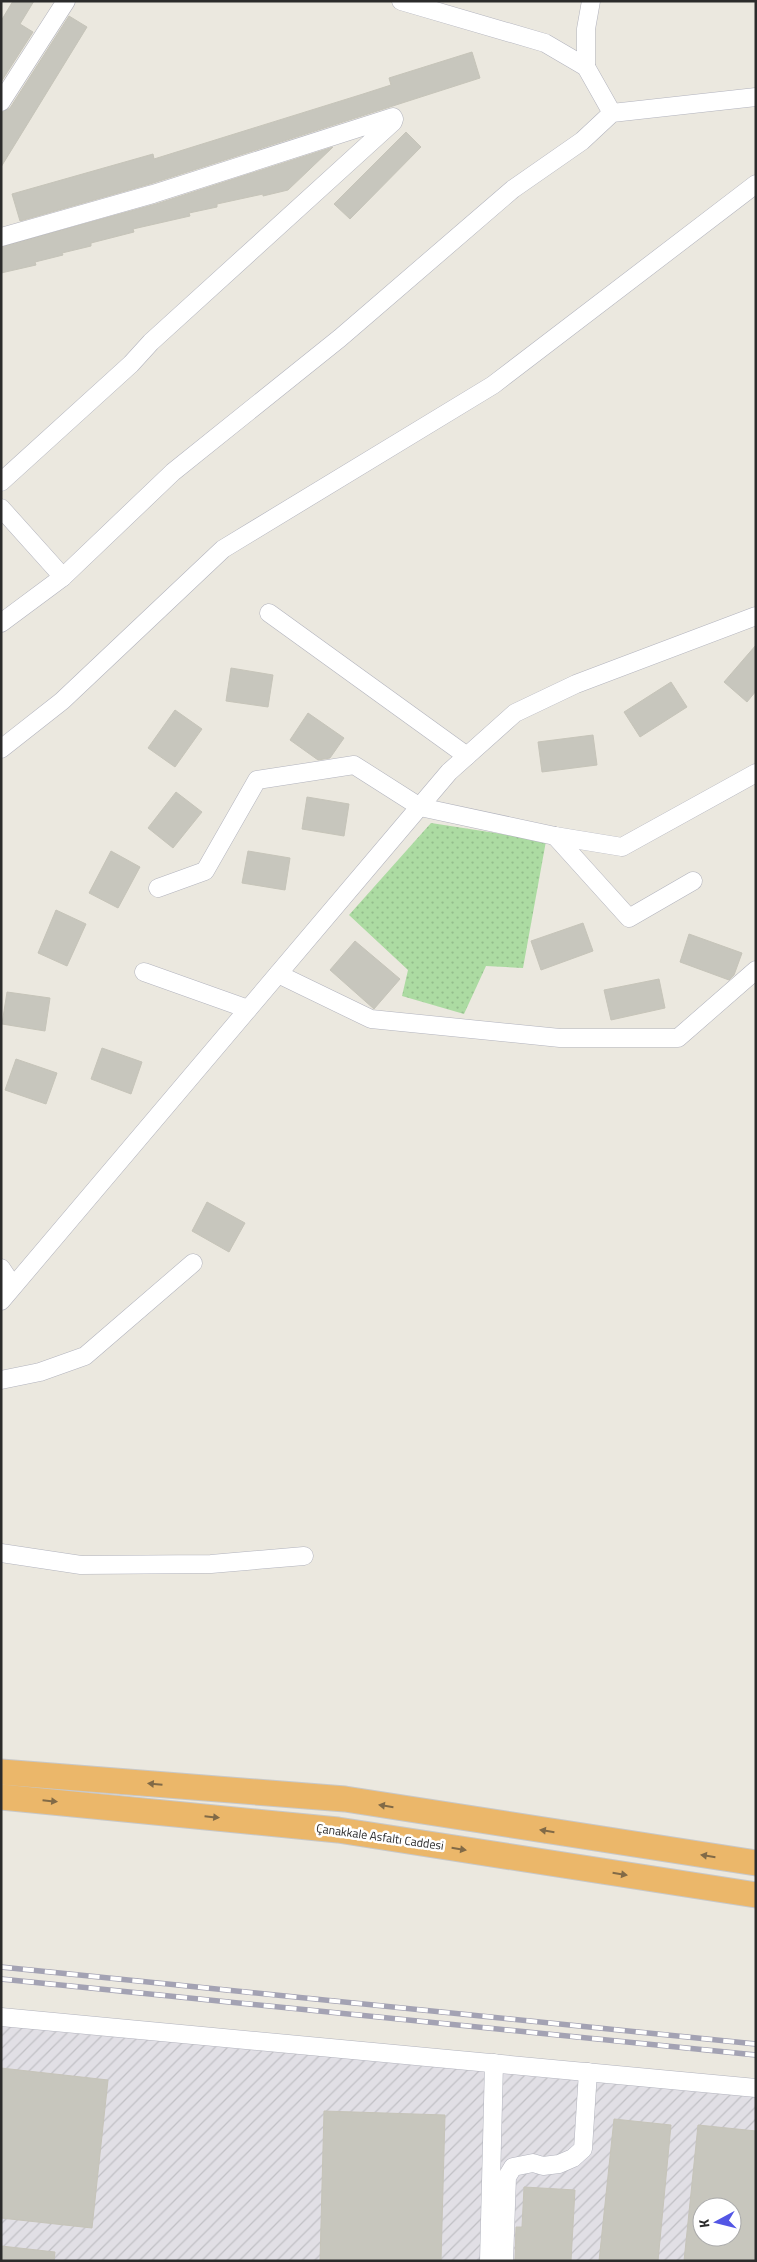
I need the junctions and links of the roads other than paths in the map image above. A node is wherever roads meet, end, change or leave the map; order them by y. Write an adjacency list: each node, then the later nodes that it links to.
1 (66, 1): 6 (street)
2 (401, 1): 4 (street)
3 (591, 1): 4 (street)
4 (586, 67): 7 (street)
5 (756, 97): 7 (street)
6 (1, 102)
7 (612, 113): 12 (street)
8 (756, 184): 16 (street)
9 (1, 237): 10 (street)
10 (1, 482)
11 (1, 508): 12 (street)
12 (63, 577): 15 (street)
13 (268, 613): 17 (street)
14 (756, 616): 17 (street)
15 (1, 623)
16 (1, 749)
17 (467, 756): 19 (street)
18 (756, 773): 20 (street)
19 (420, 807): 20 (street); 22 (street); 25 (street)
20 (554, 836): 21 (street)
21 (693, 882)
22 (158, 888)
23 (756, 970): 25 (street)
24 (144, 972): 26 (street)
25 (278, 974): 26 (street)
26 (248, 1009): 29 (street)
27 (194, 1263): 31 (street)
28 (1, 1268): 29 (street)
29 (13, 1286): 30 (street)
30 (1, 1301)
31 (1, 1380)
32 (1, 1553): 33 (street)
33 (304, 1556)
34 (1, 1772): 36 (highway, one-way to 34)
35 (1, 1797): 37 (highway, Çanakkale Asfaltı Caddesi, one-way to 37)
36 (756, 1863)
37 (756, 1895)
38 (1, 2017): 39 (street)
39 (494, 2063): 40 (street); 42 (street)
40 (588, 2072): 41 (street); 43 (street)
41 (756, 2088)
42 (490, 2261)
43 (504, 2261)

